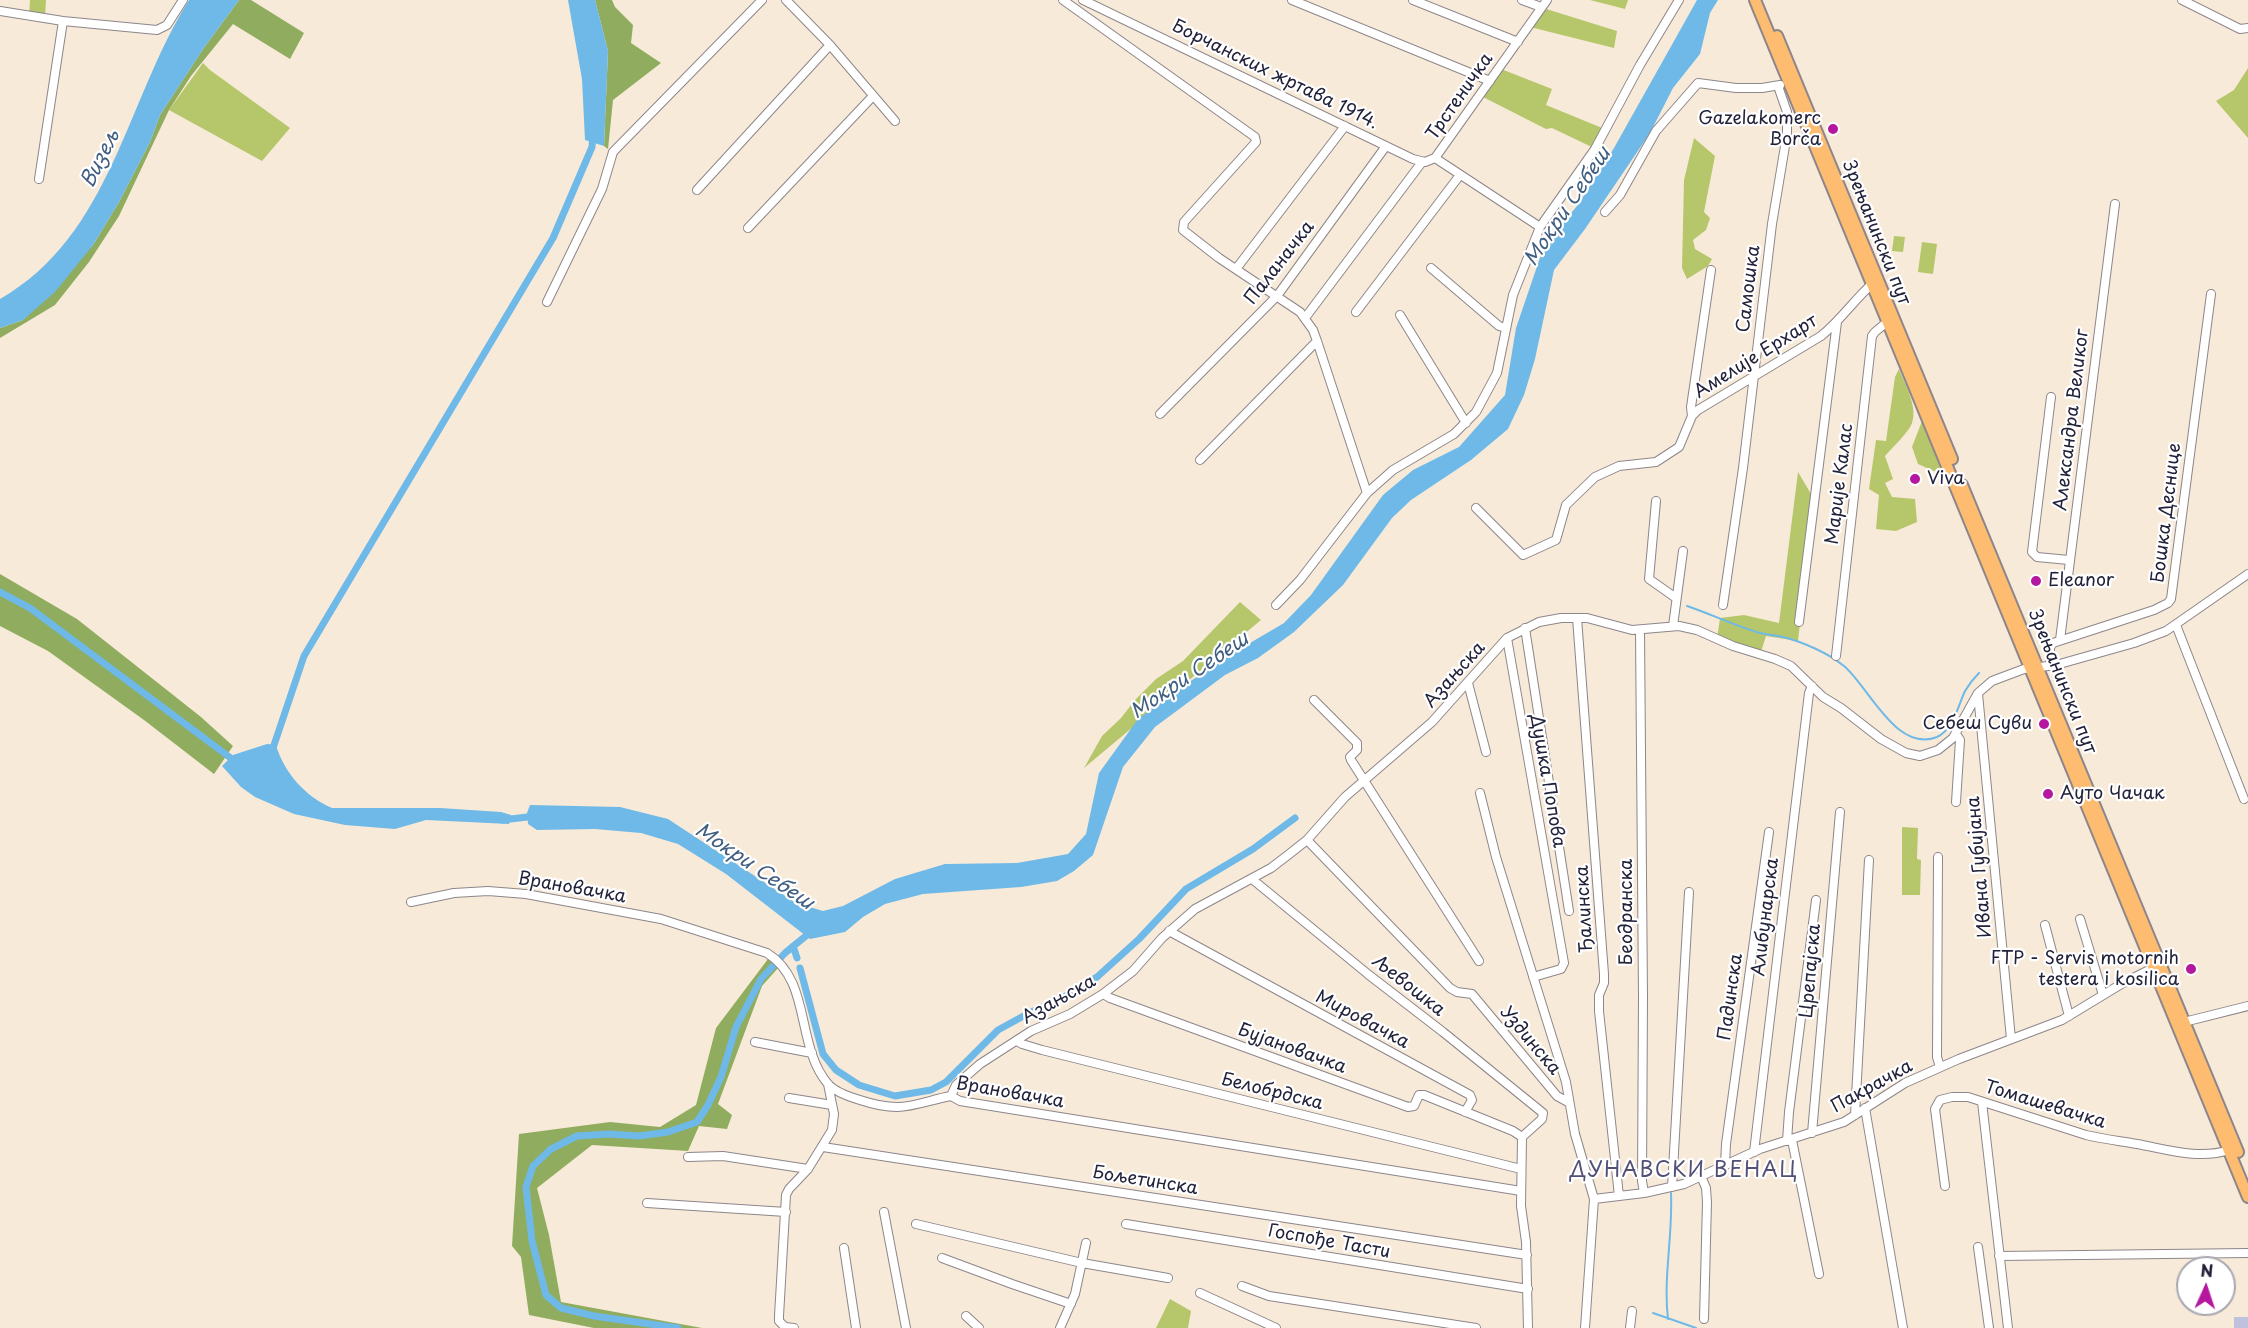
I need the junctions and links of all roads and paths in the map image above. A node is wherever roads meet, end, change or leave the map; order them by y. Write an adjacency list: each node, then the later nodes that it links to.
1 (183, 0): 16 (street)
2 (762, 0): 41 (street)
3 (786, 0): 19 (street)
4 (1063, 0): 36 (street)
5 (1083, 0): 24 (street, Борчанских жртава 1914.)
6 (1292, 0): 20 (street)
7 (1413, 0): 18 (street)
8 (1522, 0): 14 (street)
9 (1547, 0): 14 (street, Трстеничка)
10 (1678, 0): 33 (street)
11 (1755, 0): 21 (main road, Зрењанински пут)
12 (1762, 0): 74 (main road, Зрењанински пут)
13 (2182, 0): 17 (street)
14 (1541, 8): 18 (street, Трстеничка)
15 (0, 11): 16 (street)
16 (63, 21): 29 (street)
17 (2248, 28)
18 (1518, 42): 20 (street, Трстеничка)
19 (830, 45): 22 (street); 30 (street)
20 (1490, 81): 26 (street, Трстеничка)
21 (1783, 84): 32 (street); 38 (main road, Зрењанински пут); 49 (street, Самошка)
22 (873, 96): 23 (street); 34 (street)
23 (895, 122)
24 (1346, 126): 25 (street, Борчанских жртава 1914.); 36 (street)
25 (1386, 146): 27 (street, Борчанских жртава 1914.); 40 (street, Паланачка)
26 (1435, 158): 27 (street, Трстеничка); 28 (street)
27 (1422, 162): 44 (street, Трстеничка)
28 (1460, 175): 33 (street); 42 (street)
29 (39, 179)
30 (697, 190)
31 (2115, 204): 59 (street, Александра Великог)
32 (1605, 212)
33 (1540, 227): 47 (street)
34 (748, 228)
35 (1431, 268): 47 (street)
36 (1236, 269): 40 (street)
37 (1711, 270): 52 (street)
38 (1872, 285): 45 (street, Амелије Ерхарт); 46 (main road, Зрењанински пут)
39 (2211, 294): 71 (street, Бошка Деснице)
40 (1277, 296): 44 (street); 51 (street, Паланачка)
41 (547, 302)
42 (1356, 312)
43 (1400, 315): 53 (street)
44 (1305, 318): 48 (street)
45 (1837, 321): 49 (street, Амелије Ерхарт); 65 (street)
46 (1887, 322): 72 (street, Марије Калас); 74 (main road, Зрењанински пут)
47 (1506, 328): 53 (street)
48 (1317, 341): 54 (street); 55 (street)
49 (1755, 374): 52 (street, Амелије Ерхарт); 62 (street, Самошка)
50 (2051, 397): 59 (street)
51 (1160, 414)
52 (1692, 416): 57 (street, Амелије Ерхарт)
53 (1466, 423): 55 (street)
54 (1200, 460)
55 (1367, 493): 63 (street)
56 (1656, 501): 61 (street)
57 (1476, 508)
58 (1683, 551): 61 (street)
59 (2069, 560): 71 (street, Александра Великог)
60 (2248, 574): 66 (street, Азањска)
61 (1676, 598): 67 (street)
62 (1723, 604)
63 (1276, 605)
64 (1577, 618): 68 (street, Азањска); 69 (street, Азањска); 136 (street, Ђалинска)
65 (1799, 622)
66 (2176, 625): 73 (street, Азањска); 83 (street)
67 (1673, 626): 69 (street, Азањска); 76 (street, Азањска)
68 (1525, 628): 70 (street, Азањска); 94 (street)
69 (1640, 630): 135 (street, Беодранска)
70 (1507, 638): 75 (street, Азањска); 100 (street, Душка Попова)
71 (2060, 640): 73 (street, Зрењанински пут)
72 (1836, 656)
73 (2050, 666): 74 (street, Азањска)
74 (2034, 667): 77 (street, Азањска); 99 (main road, Зрењанински пут); 105 (main road, Зрењанински пут)
75 (1468, 683): 80 (street); 81 (street, Азањска)
76 (1812, 686): 79 (street, Азањска); 125 (street, Алибунарска)
77 (1978, 693): 79 (street, Азањска); 106 (street, Ивана Губијана)
78 (1314, 700): 81 (street)
79 (1956, 734): 84 (street)
80 (1486, 752)
81 (1363, 781): 87 (street, Азањска); 98 (street)
82 (1480, 793): 100 (street)
83 (2244, 799)
84 (1956, 802)
85 (1840, 812): 120 (street, Црепајска)
86 (1769, 832): 127 (street, Падинска)
87 (1307, 840): 90 (street, Азањска); 114 (street, Уздинска)
88 (1938, 857): 110 (street)
89 (1869, 860): 119 (street)
90 (1252, 879): 97 (street, Азањска); 121 (street, Љевошка)
91 (1689, 892): 133 (street)
92 (1816, 900): 122 (street)
93 (411, 902): 109 (street, Врановачка)
94 (1569, 911)
95 (2080, 919): 102 (street)
96 (2045, 925): 104 (street)
97 (1169, 931): 101 (street, Азањска); 118 (street, Мировачка)
98 (1479, 961)
99 (2153, 968): 102 (street, Пакрачка); 124 (main road, Зрењанински пут)
100 (1533, 976): 114 (street)
101 (1103, 994): 107 (street, Азањска); 118 (street, Бујановачка)
102 (2103, 995): 104 (street, Пакрачка)
103 (2248, 1006): 105 (street)
104 (2069, 1016): 106 (street, Пакрачка)
105 (2184, 1022): 131 (main road, Зрењанински пут)
106 (2011, 1039): 110 (street, Пакрачка)
107 (1017, 1041): 112 (street, Азањска); 129 (street, Белобрдска)
108 (755, 1042): 109 (street)
109 (812, 1053): 111 (street, Врановачка)
110 (1940, 1067): 117 (street, Пакрачка)
111 (828, 1084): 112 (street, Врановачка); 116 (street)
112 (951, 1096): 134 (street, Врановачка)
113 (789, 1098): 116 (street)
114 (1568, 1102): 138 (street)
115 (1982, 1102): 124 (street, Томашевачка); 132 (street, Томашевачка); 149 (street)
116 (832, 1105): 123 (street)
117 (1865, 1108): 119 (street, Пакрачка); 171 (street)
118 (1466, 1112): 121 (street)
119 (1855, 1114): 120 (street, Пакрачка)
120 (1812, 1133): 122 (street, Пакрачка)
121 (1522, 1137): 129 (street)
122 (1790, 1140): 125 (street, Пакрачка); 152 (street)
123 (823, 1147): 128 (street); 148 (street, Бољетинска)
124 (2229, 1150): 137 (main road, Зрењанински пут)
125 (1754, 1152): 127 (street, Пакрачка)
126 (688, 1157): 128 (street)
127 (1725, 1166): 130 (street, Пакрачка)
128 (808, 1169): 140 (street)
129 (1521, 1170): 134 (street)
130 (1701, 1176): 133 (street, Пакрачка); 160 (street)
131 (2248, 1178)
132 (1945, 1186)
133 (1672, 1187): 135 (street, Пакрачка)
134 (1521, 1191): 148 (street)
135 (1644, 1193): 136 (street, Пакрачка)
136 (1619, 1196): 138 (street, Пакрачка)
137 (2248, 1197)
138 (1594, 1199): 169 (street)
139 (647, 1203): 140 (street)
140 (786, 1212): 161 (street)
141 (884, 1212): 163 (street)
142 (916, 1224): 151 (street)
143 (1126, 1224): 155 (street, Госпође Тасти)
144 (1086, 1243): 151 (street)
145 (1978, 1247): 172 (street)
146 (844, 1248): 162 (street)
147 (2248, 1253): 149 (street)
148 (1527, 1255): 155 (street)
149 (1998, 1256): 173 (street)
150 (942, 1258): 157 (street)
151 (1082, 1263): 153 (street); 157 (street)
152 (1819, 1274)
153 (1168, 1278)
154 (1242, 1286): 167 (street)
155 (1528, 1289): 168 (street)
156 (1200, 1293): 166 (street)
157 (1071, 1304): 165 (street)
158 (1632, 1311): 170 (street)
159 (966, 1316): 164 (street)
160 (1704, 1319)
161 (795, 1328)
162 (856, 1328)
163 (906, 1328)
164 (979, 1328)
165 (1060, 1328)
166 (1276, 1328)
167 (1476, 1328)
168 (1528, 1328)
169 (1585, 1328)
170 (1630, 1328)
171 (1903, 1328)
172 (1989, 1328)
173 (2008, 1328)

